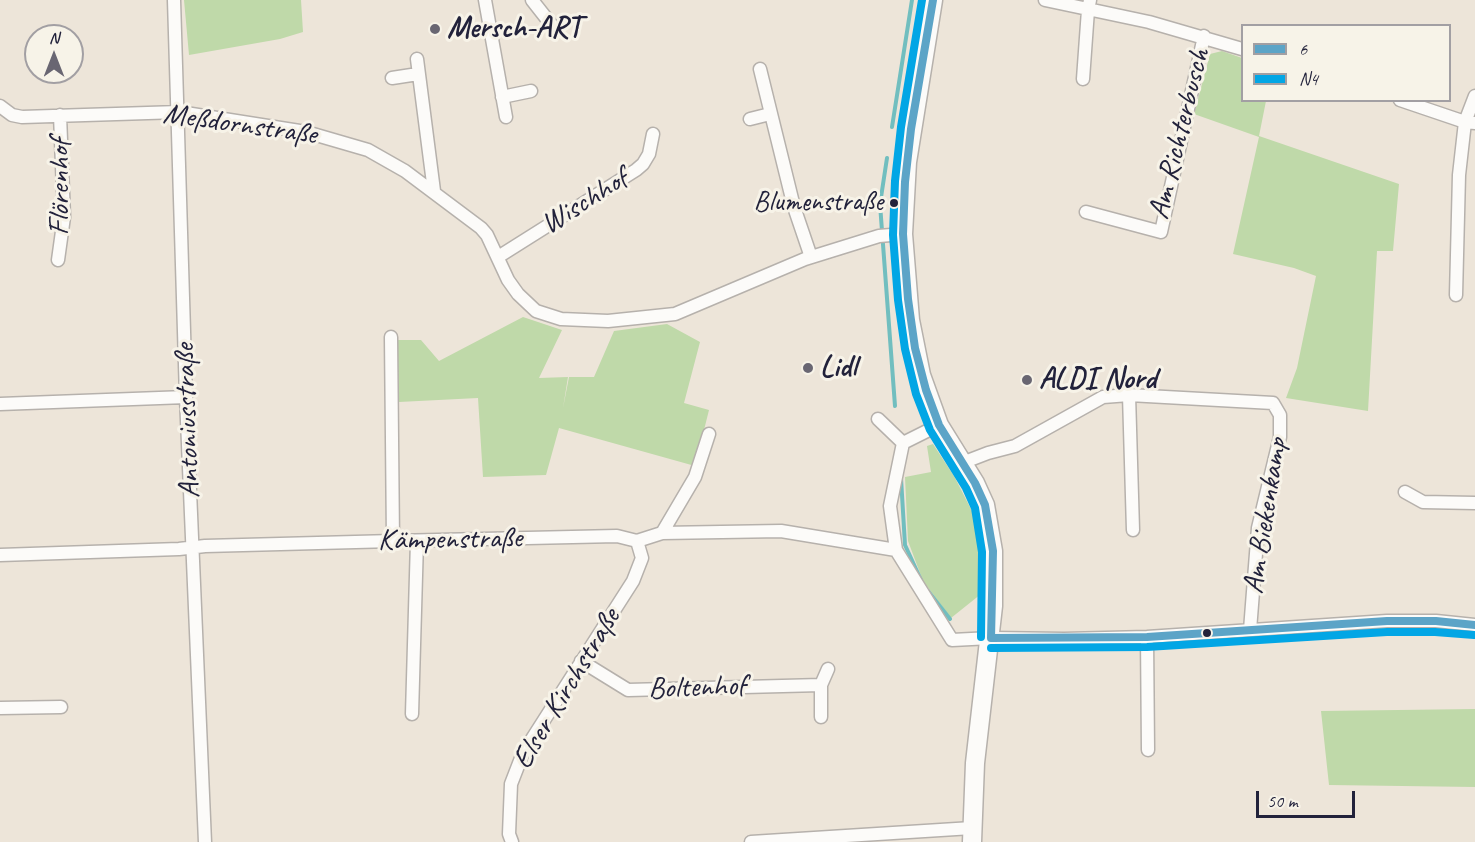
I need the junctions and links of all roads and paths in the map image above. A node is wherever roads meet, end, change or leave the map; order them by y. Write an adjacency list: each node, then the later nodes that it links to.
1 (174, 0): 20 (street, Antoniusstraße)
2 (485, 0): 17 (street)
3 (532, 0): 7 (street)
4 (933, 0): 29 (main road)
5 (1045, 0): 6 (street, Am Richterbusch)
6 (1089, 5): 8 (street, Am Richterbusch); 14 (street)
7 (555, 28)
8 (1204, 36): 9 (street, Am Richterbusch); 28 (street, Am Richterbusch)
9 (1241, 49)
10 (417, 59): 12 (street)
11 (760, 69): 21 (street)
12 (418, 74): 13 (street); 27 (street)
13 (392, 78)
14 (1083, 79)
15 (531, 91): 17 (street)
16 (1475, 96): 25 (street)
17 (502, 97): 23 (street)
18 (1406, 102): 25 (street)
19 (0, 106): 22 (street, Meßdornstraße)
20 (179, 112): 22 (street, Meßdornstraße); 27 (street, Meßdornstraße); 36 (street, Antoniusstraße)
21 (770, 114): 24 (street); 31 (street)
22 (60, 115): 32 (street, Flörenhof)
23 (506, 117)
24 (750, 119)
25 (1470, 123): 33 (street)
26 (653, 134): 30 (street, Wischhof)
27 (434, 191): 30 (street, Meßdornstraße)
28 (1086, 212)
29 (890, 234): 31 (street, Meßdornstraße); 39 (main road)
30 (498, 257): 31 (street, Meßdornstraße)
31 (811, 257)
32 (58, 260)
33 (1456, 295)
34 (391, 337): 47 (street)
35 (1129, 395): 42 (street, Am Biekenkamp); 45 (street); 54 (street, Am Biekenkamp)
36 (186, 397): 37 (street); 50 (street, Antoniusstraße)
37 (0, 404)
38 (878, 419): 41 (street)
39 (939, 425): 41 (street); 42 (main road)
40 (709, 434): 46 (street)
41 (903, 443): 51 (street)
42 (962, 462): 56 (main road)
43 (1405, 492): 44 (street)
44 (1475, 503)
45 (1133, 530)
46 (662, 533): 49 (street); 51 (street)
47 (393, 541): 48 (street, Kämpenstraße); 50 (street, Kämpenstraße)
48 (417, 541): 49 (street, Kämpenstraße); 62 (street)
49 (637, 542): 57 (street, Elser Kirchstraße)
50 (192, 547): 52 (street, Kämpenstraße); 66 (street, Antoniusstraße)
51 (896, 550): 56 (street)
52 (0, 555)
53 (1475, 625): 54 (street)
54 (1250, 630): 55 (street)
55 (1147, 637): 56 (street); 64 (street)
56 (991, 638): 65 (main road)
57 (581, 661): 59 (street, Boltenhof); 67 (street, Elser Kirchstraße)
58 (828, 669): 59 (street)
59 (820, 685): 63 (street)
60 (61, 706): 61 (street)
61 (0, 708)
62 (412, 714)
63 (820, 717)
64 (1148, 750)
65 (972, 835): 68 (street)
66 (205, 842)
67 (512, 842)
68 (751, 842)

